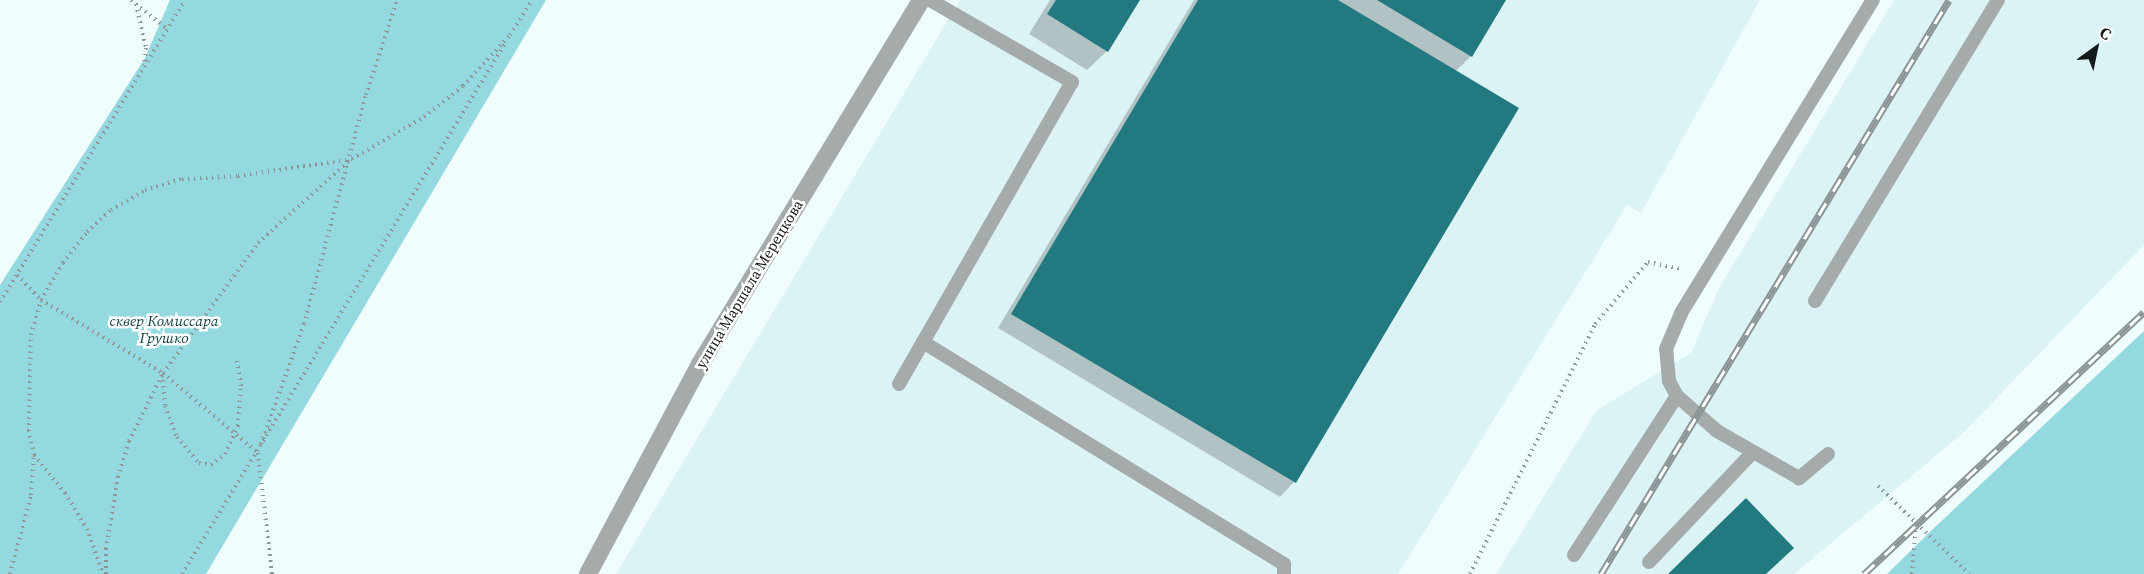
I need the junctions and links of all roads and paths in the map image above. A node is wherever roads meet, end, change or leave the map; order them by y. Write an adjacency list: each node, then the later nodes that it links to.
1 (131, 0): 9 (path)
2 (185, 0): 10 (path)
3 (397, 0): 13 (path)
4 (532, 0): 11 (path)
5 (921, 0): 37 (street, улица Маршала Мерецкова)
6 (930, 0): 19 (lane)
7 (1873, 0): 14 (lane)
8 (1998, 0): 17 (lane)
9 (136, 4): 10 (path); 12 (path)
10 (167, 29): 12 (path)
11 (511, 34): 13 (path); 26 (path)
12 (144, 69): 15 (path)
13 (352, 159): 16 (path); 21 (path); 26 (path)
14 (1706, 274): 23 (lane); 39 (path)
15 (17, 275): 16 (path); 18 (path)
16 (42, 300): 21 (path); 28 (path)
17 (1815, 301)
18 (0, 303)
19 (923, 342): 22 (lane); 38 (lane)
20 (237, 360): 24 (path)
21 (163, 373): 24 (path); 24 (path); 34 (path)
22 (899, 384)
23 (1677, 396): 25 (lane); 31 (lane)
24 (235, 434): 26 (path)
25 (1753, 452): 27 (lane); 32 (lane)
26 (258, 453): 35 (path); 36 (path)
27 (1828, 454)
28 (34, 455): 33 (path); 34 (path)
29 (1878, 486): 30 (path)
30 (1916, 523): 40 (path); 41 (path)
31 (1574, 555)
32 (1649, 562)
33 (10, 574)
34 (104, 574)
35 (183, 574)
36 (272, 574)
37 (588, 574)
38 (1284, 574)
39 (1470, 574)
40 (1912, 574)
41 (1969, 574)

